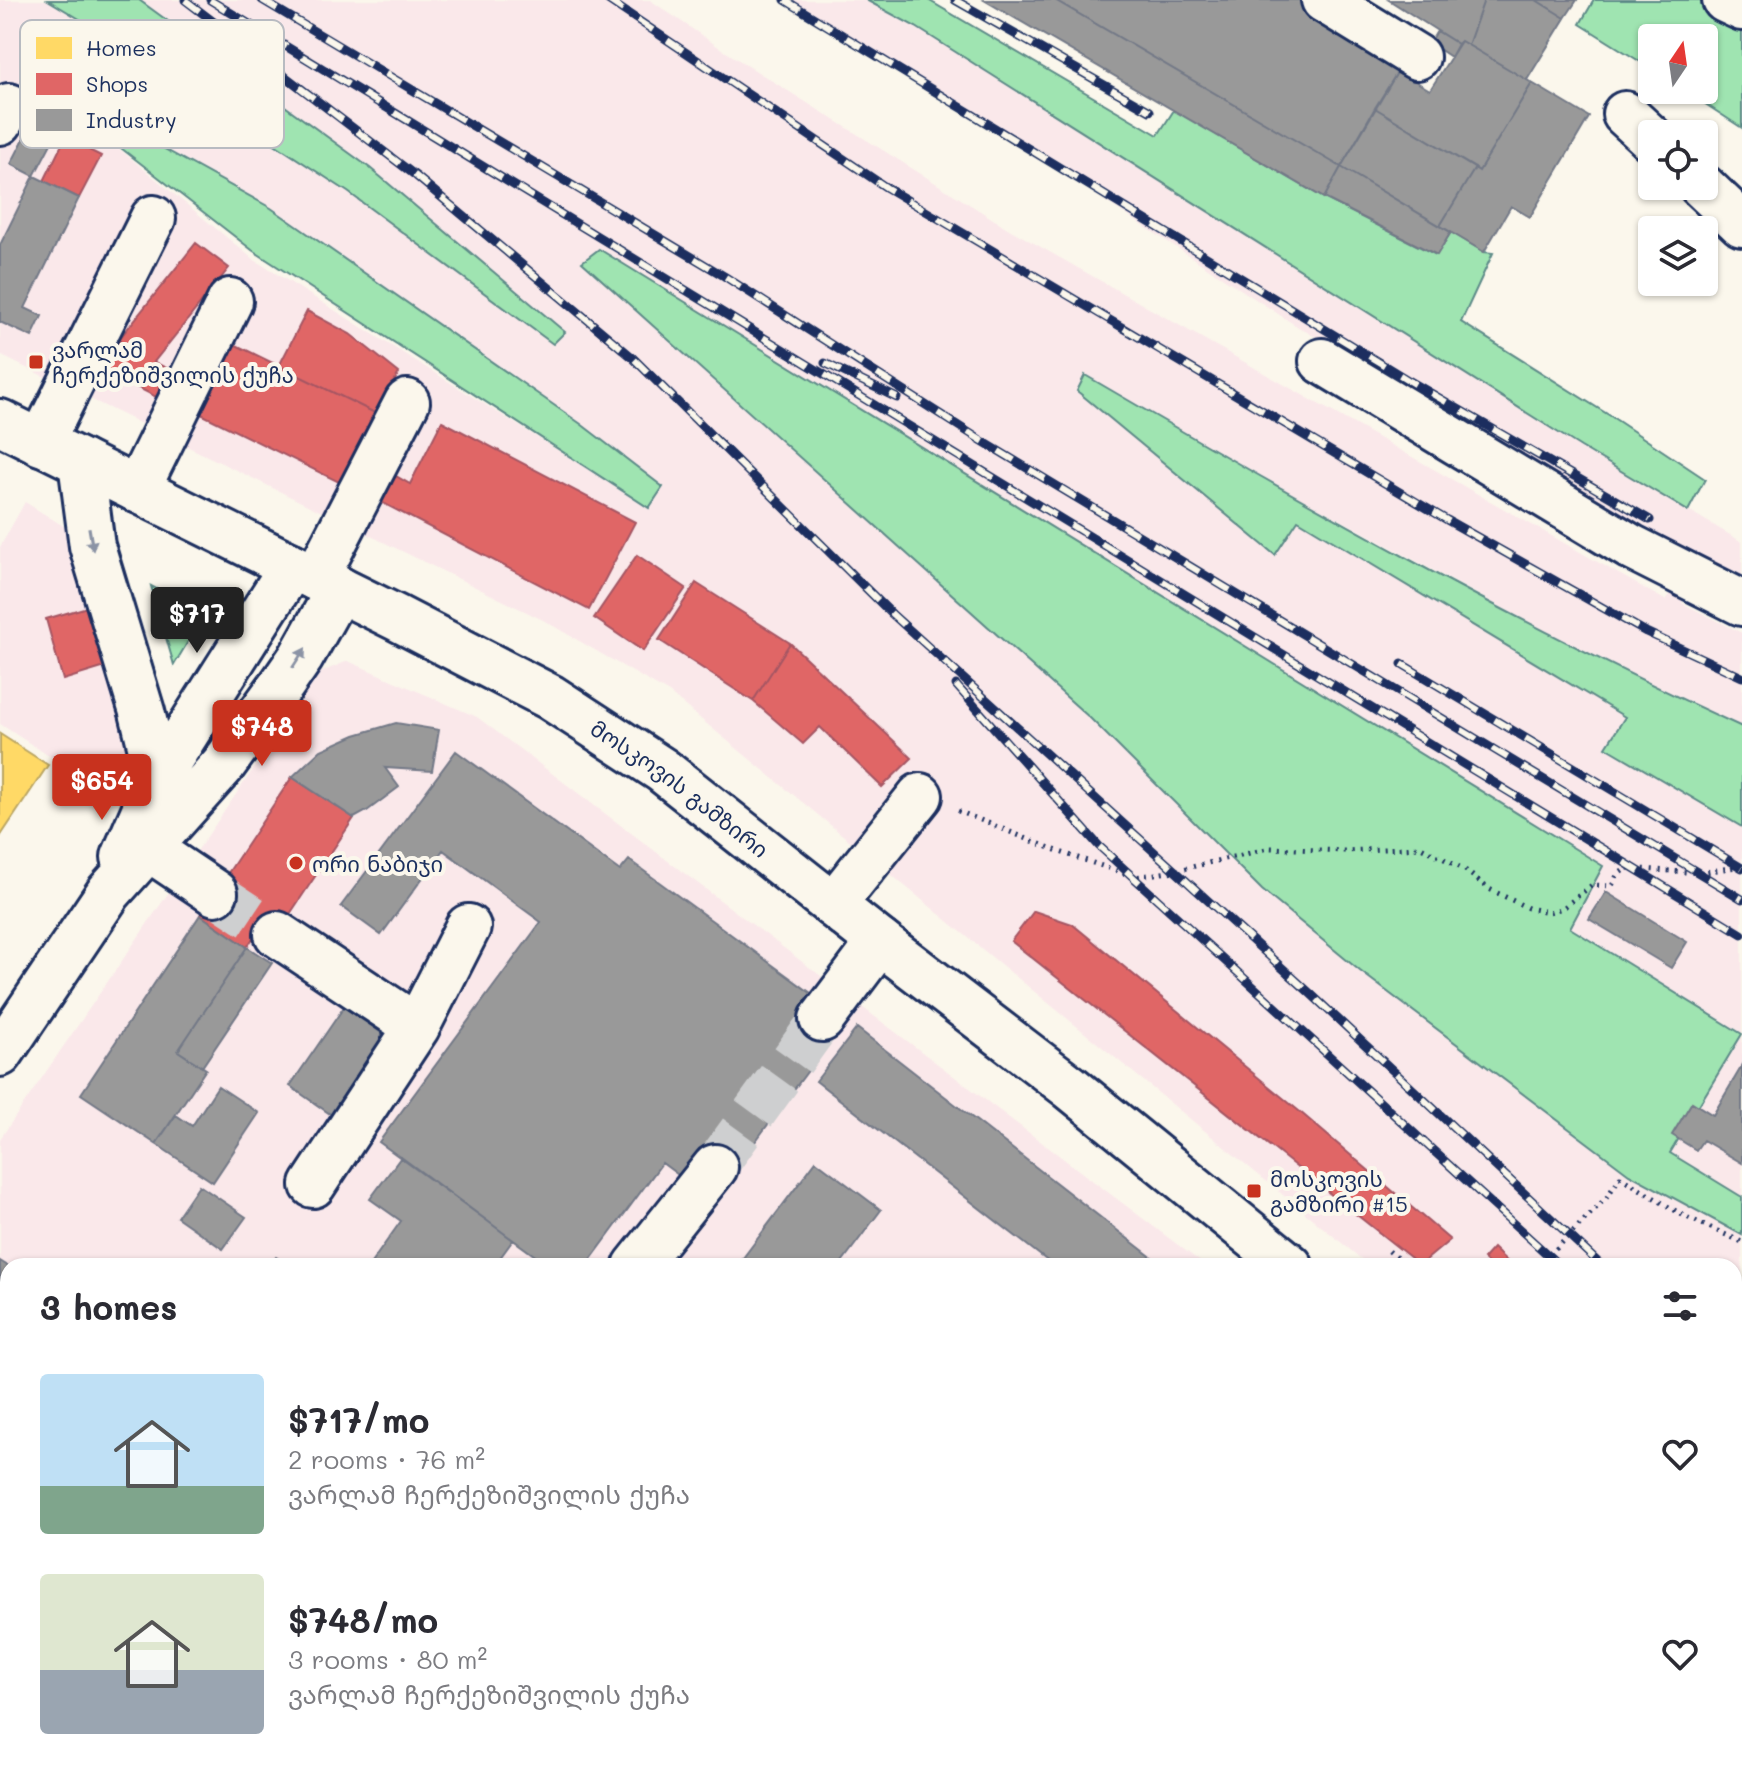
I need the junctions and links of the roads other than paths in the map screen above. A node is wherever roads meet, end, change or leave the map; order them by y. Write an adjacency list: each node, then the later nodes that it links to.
1 (1324, 0): 4 (main road)
2 (1725, 0): 3 (main road)
3 (1742, 8)
4 (1417, 57)
5 (1717, 200): 7 (main road)
6 (153, 218): 12 (main road)
7 (1742, 224)
8 (230, 301): 14 (main road)
9 (1322, 361): 16 (main road)
10 (407, 402): 15 (main road)
11 (0, 422): 12 (main road, მოსკოვის გამზირი)
12 (41, 443): 13 (main road, მოსკოვის გამზირი)
13 (81, 462): 14 (main road, მოსკოვის გამზირი); 17 (main road, one-way to 17)
14 (137, 490): 15 (main road, მოსკოვის გამზირი)
15 (316, 578): 17 (main road); 19 (main road, one-way to 15); 22 (main road, მოსკოვის გამზირი)
16 (1742, 603)
17 (158, 778): 20 (main road)
18 (920, 796): 22 (main road)
19 (148, 848): 20 (main road); 21 (main road)
20 (109, 892): 28 (main road)
21 (215, 893)
22 (833, 905): 25 (main road, მოსკოვის გამზირი)
23 (468, 927): 27 (main road)
24 (277, 934): 27 (main road)
25 (880, 942): 26 (main road); 32 (main road, მოსკოვის გამზირი)
26 (822, 1019)
27 (417, 1027): 30 (main road)
28 (0, 1054)
29 (715, 1167): 31 (main road)
30 (313, 1185)
31 (642, 1258)
32 (1280, 1258)

